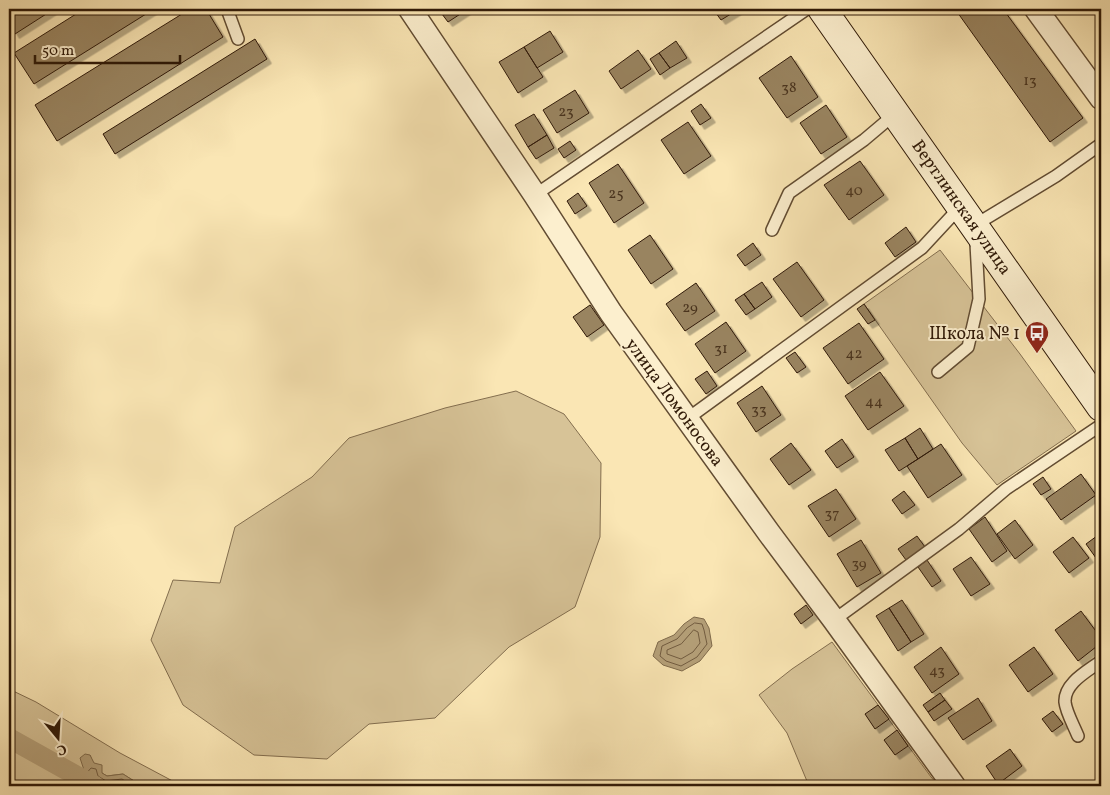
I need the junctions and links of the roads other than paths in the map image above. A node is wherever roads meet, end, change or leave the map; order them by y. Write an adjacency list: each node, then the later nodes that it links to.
1 (227, 9): 6 (lane)
2 (410, 9): 10 (street, улица Ломоносова)
3 (807, 9): 10 (lane)
4 (822, 9): 8 (main road, Вертлинская улица)
5 (1036, 9): 7 (street)
6 (238, 39)
7 (1101, 98)
8 (896, 113): 11 (main road, Вертлинская улица); 12 (lane)
9 (1101, 144): 11 (lane)
10 (535, 195): 15 (street, улица Ломоносова)
11 (968, 216): 13 (lane); 14 (main road, Вертлинская улица); 15 (lane)
12 (772, 230)
13 (938, 372)
14 (1101, 407)
15 (687, 418): 17 (street, улица Ломоносова)
16 (1101, 425): 17 (lane)
17 (834, 620): 20 (street, улица Ломоносова)
18 (1101, 661): 19 (lane)
19 (1078, 736)
20 (954, 786)

